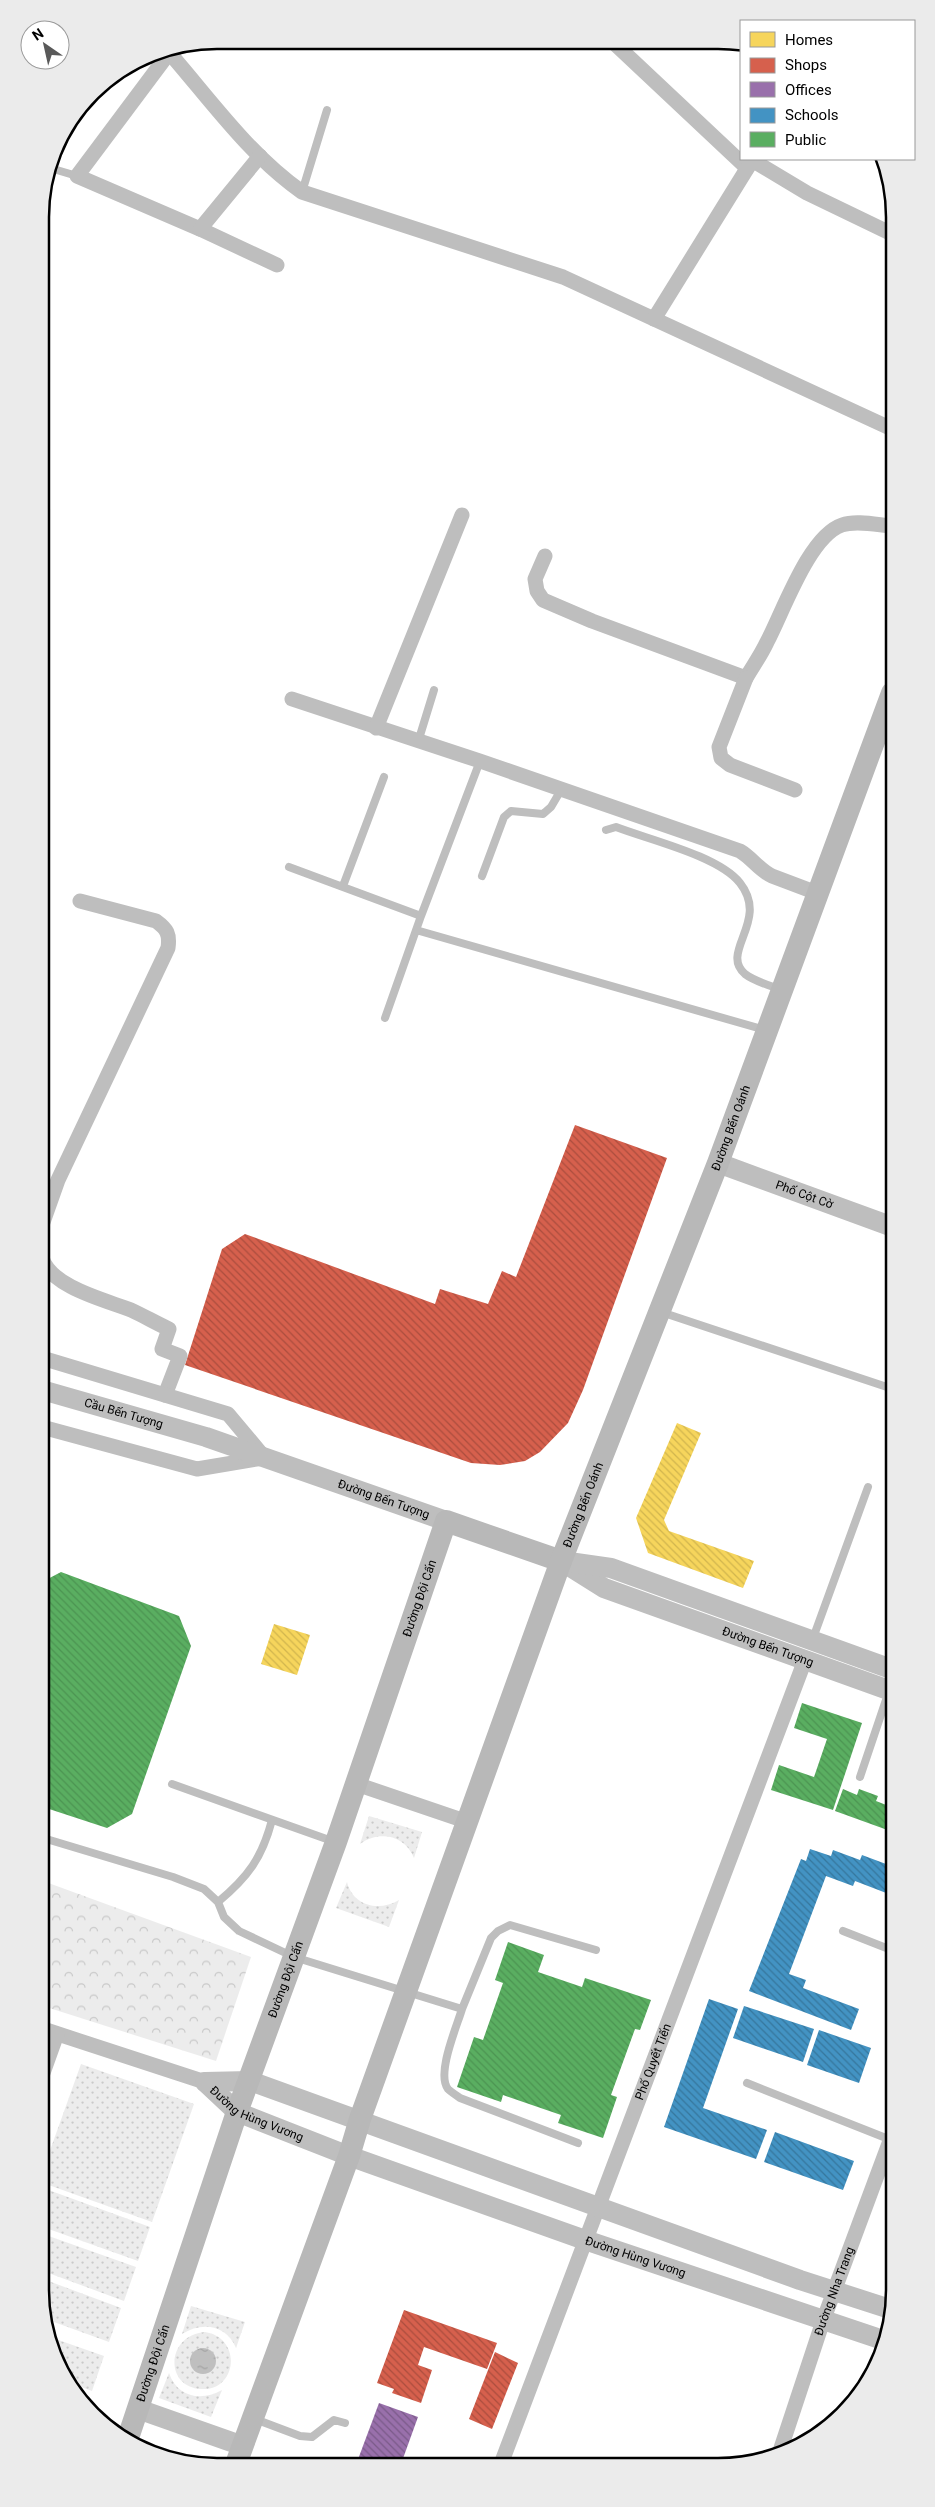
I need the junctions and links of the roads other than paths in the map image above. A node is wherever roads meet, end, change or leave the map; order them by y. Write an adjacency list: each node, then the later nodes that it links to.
1 (622, 49): 5 (street)
2 (173, 55): 6 (street)
3 (163, 58): 9 (street)
4 (327, 110): 10 (lane)
5 (740, 153)
6 (260, 156): 10 (street); 11 (street)
7 (750, 162): 12 (street); 14 (street)
8 (55, 170): 9 (lane)
9 (77, 176): 11 (street)
10 (302, 192): 14 (street)
11 (200, 229): 13 (street)
12 (886, 231)
13 (277, 265)
14 (654, 319): 15 (street)
15 (886, 426)
16 (462, 515): 23 (street)
17 (886, 526): 19 (street)
18 (546, 556): 19 (street)
19 (746, 678): 28 (street)
20 (434, 690): 24 (lane)
21 (292, 699): 23 (street)
22 (886, 709): 33 (main road, Đường Bến Oánh)
23 (376, 728): 24 (street)
24 (418, 742): 25 (street)
25 (480, 761): 27 (street); 35 (lane)
26 (384, 777): 32 (lane)
27 (561, 790): 31 (lane); 33 (street)
28 (795, 790)
29 (606, 830): 37 (lane)
30 (290, 867): 32 (lane)
31 (482, 876)
32 (344, 886): 35 (lane)
33 (817, 893): 37 (main road, Đường Bến Oánh)
34 (80, 901): 41 (street)
35 (421, 916): 36 (lane)
36 (416, 930): 38 (lane); 39 (lane)
37 (781, 990): 39 (main road, Đường Bến Oánh)
38 (385, 1018)
39 (766, 1030): 40 (main road, Đường Bến Oánh)
40 (718, 1163): 42 (street, Phố Cột Cờ); 44 (main road, Đường Bến Oánh)
41 (49, 1205)
42 (886, 1224)
43 (49, 1267): 48 (street)
44 (659, 1311): 46 (lane); 54 (main road, Đường Bến Oánh)
45 (49, 1360): 48 (street)
46 (886, 1387)
47 (49, 1392): 50 (street, Cầu Bến Tượng)
48 (165, 1395): 51 (street)
49 (49, 1429): 51 (street)
50 (206, 1437): 51 (street, Đường Bến Tượng)
51 (264, 1457): 53 (street, Đường Bến Tượng)
52 (868, 1487): 55 (lane)
53 (446, 1521): 54 (main road, Đường Bến Tượng); 61 (main road, Đường Đội Cấn)
54 (561, 1561): 55 (street, Đường Bến Tượng); 63 (main road)
55 (808, 1650): 56 (street, Đường Bến Tượng); 57 (street, Đường Bến Tượng); 83 (street, Phố Quyết Tiến)
56 (886, 1668)
57 (886, 1689)
58 (886, 1708): 59 (lane)
59 (860, 1777)
60 (172, 1784): 62 (lane)
61 (356, 1784): 63 (street); 65 (main road, Đường Đội Cấn)
62 (272, 1820): 65 (lane); 66 (lane)
63 (468, 1822): 71 (main road)
64 (49, 1840): 66 (lane)
65 (336, 1842): 70 (main road, Đường Đội Cấn)
66 (218, 1902): 70 (lane)
67 (843, 1931): 68 (lane)
68 (886, 1948)
69 (596, 1950): 72 (lane)
70 (294, 1957): 71 (lane); 74 (main road, Đường Đội Cấn)
71 (406, 1992): 72 (lane); 78 (main road)
72 (462, 2009): 80 (lane)
73 (50, 2032): 75 (street)
74 (250, 2081): 75 (street, Đường Hùng Vương); 77 (main road, Đường Đội Cấn); 78 (street, Đường Hùng Vương)
75 (205, 2082): 77 (street, Đường Hùng Vương)
76 (747, 2082): 79 (lane)
77 (237, 2112): 82 (street, Đường Hùng Vương); 89 (main road, Đường Đội Cấn)
78 (360, 2119): 82 (main road); 83 (street, Đường Hùng Vương)
79 (886, 2133)
80 (578, 2143)
81 (886, 2151): 85 (street, Đường Nha Trang)
82 (349, 2156): 84 (street, Đường Hùng Vương); 90 (main road)
83 (597, 2207): 84 (street, Phố Quyết Tiến); 85 (street, Đường Hùng Vương)
84 (585, 2240): 87 (street, Đường Hùng Vương); 95 (street, Phố Quyết Tiến)
85 (835, 2290): 86 (street, Đường Hùng Vương); 87 (street, Đường Nha Trang)
86 (885, 2307)
87 (824, 2321): 88 (street, Đường Hùng Vương); 93 (street, Đường Nha Trang)
88 (879, 2339)
89 (138, 2410): 92 (main road, Đường Đội Cấn); 94 (street)
90 (253, 2418): 91 (lane); 94 (main road)
91 (345, 2423)
92 (129, 2434)
93 (783, 2445)
94 (239, 2455)
95 (503, 2458)

